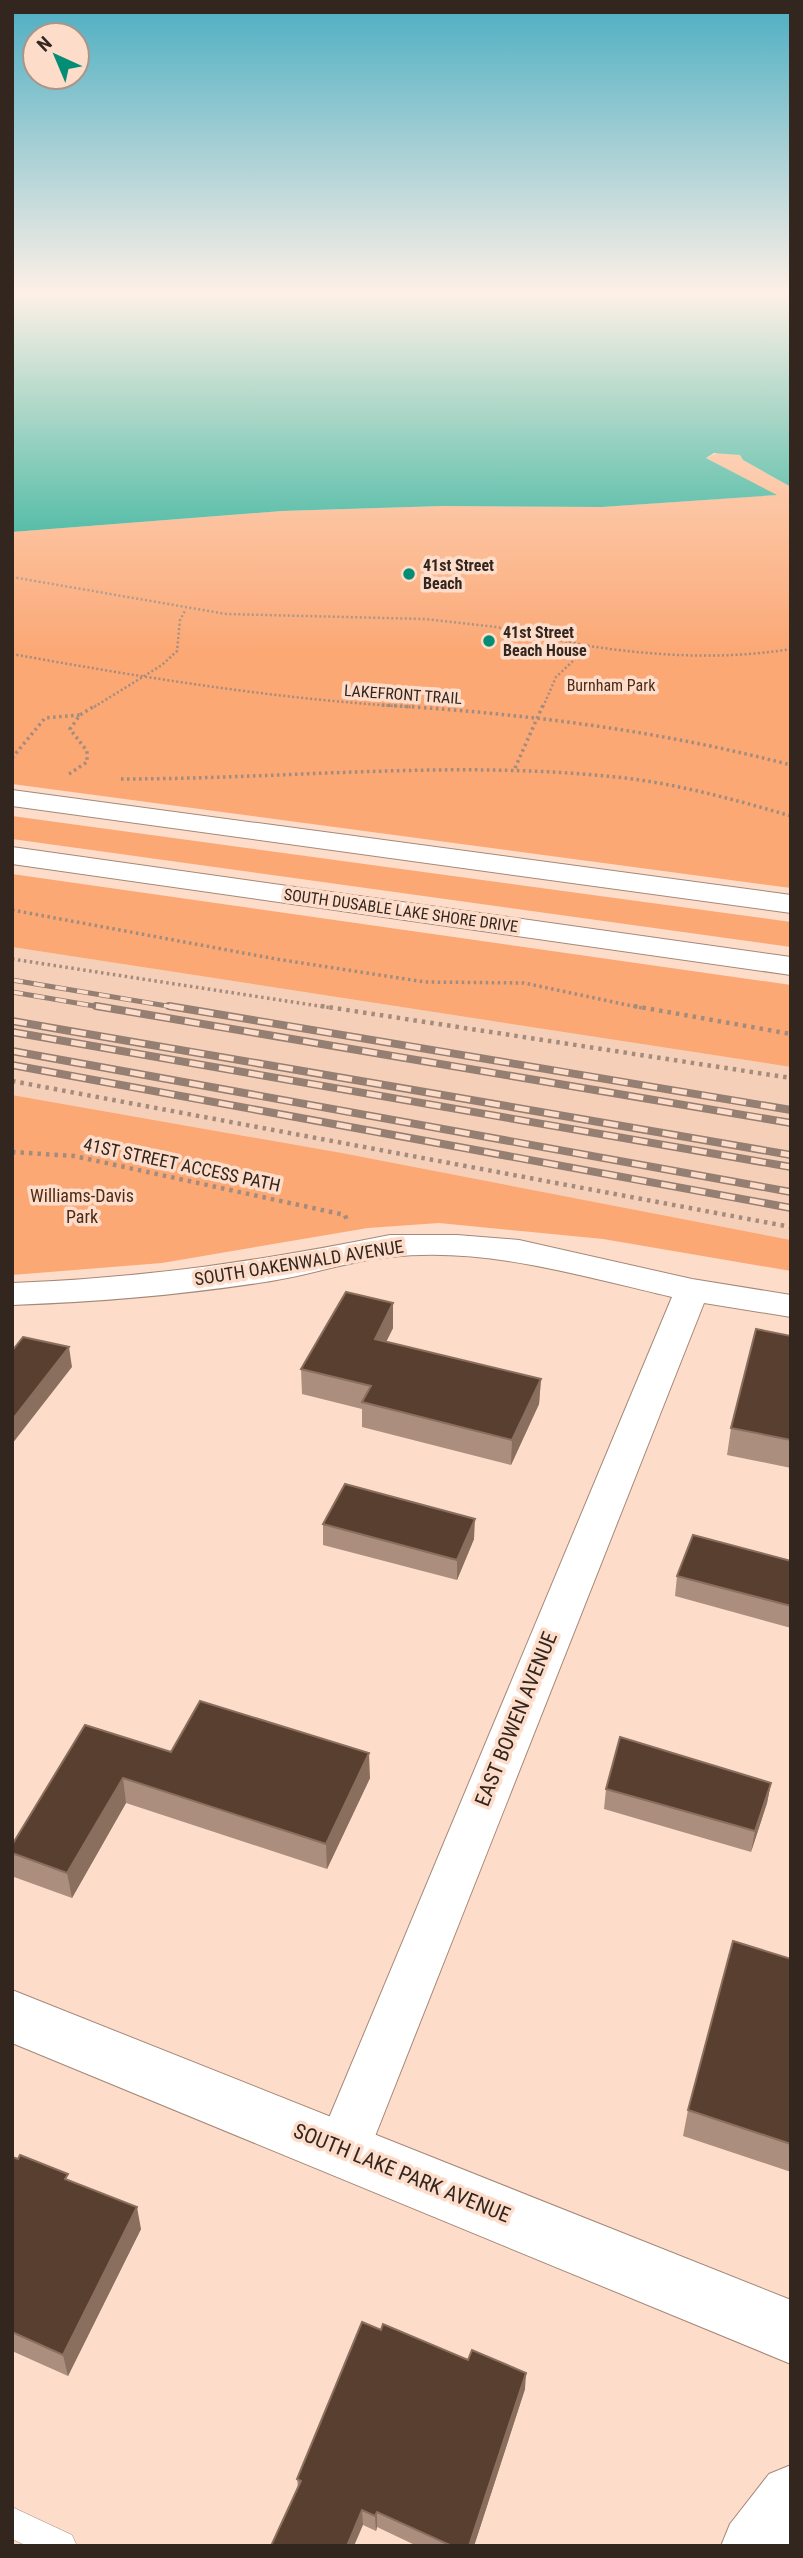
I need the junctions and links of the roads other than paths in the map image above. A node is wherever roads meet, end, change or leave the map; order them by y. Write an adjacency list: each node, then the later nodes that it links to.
1 (12, 798): 3 (main road)
2 (12, 855): 4 (main road, SOUTH DUSABLE LAKE SHORE DRIVE)
3 (791, 904)
4 (791, 966)
5 (692, 1290): 6 (street, SOUTH OAKENWALD AVENUE); 7 (street, SOUTH OAKENWALD AVENUE); 9 (street, EAST BOWEN AVENUE)
6 (12, 1294)
7 (791, 1306)
8 (12, 2016): 9 (main road, SOUTH LAKE PARK AVENUE)
9 (343, 2149): 10 (main road, SOUTH LAKE PARK AVENUE)
10 (791, 2332)
11 (791, 2496): 14 (street)
12 (12, 2522): 13 (lane)
13 (61, 2546)
14 (752, 2546)

